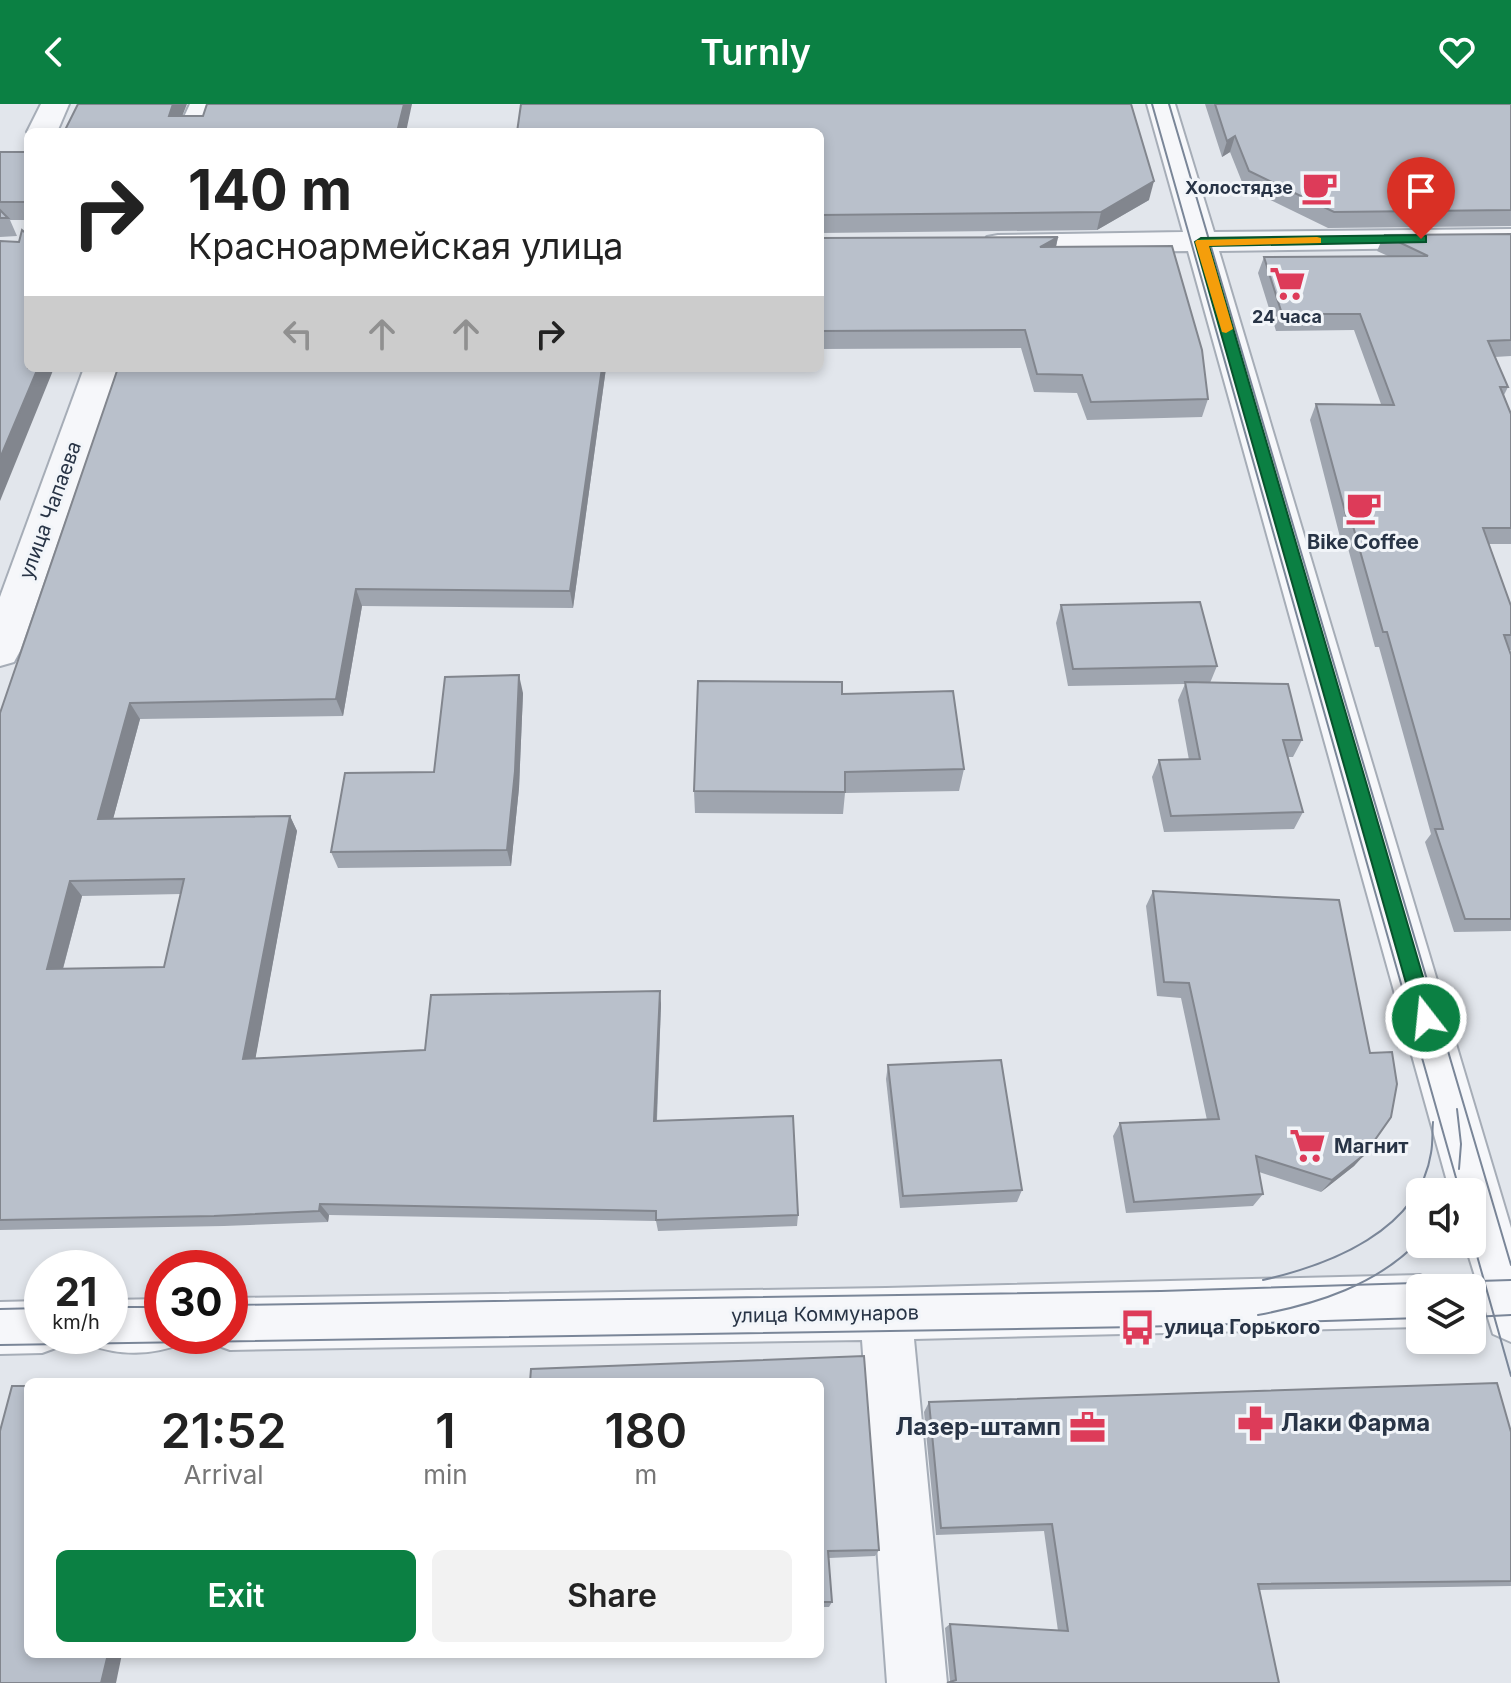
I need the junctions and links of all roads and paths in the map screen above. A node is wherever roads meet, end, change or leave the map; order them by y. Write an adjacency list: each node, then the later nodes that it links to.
1 (55, 104): 4 (street)
2 (204, 104): 5 (street)
3 (1161, 104): 7 (street)
4 (44, 128)
5 (194, 128)
6 (1511, 238): 7 (street)
7 (1201, 242): 8 (street); 12 (street)
8 (975, 244)
9 (100, 372): 10 (street, улица Чапаева)
10 (0, 651)
11 (1406, 1301): 13 (street, улица Коммунаров)
12 (1500, 1302)
13 (886, 1314): 14 (street, улица Коммунаров); 17 (street)
14 (248, 1324)
15 (24, 1327): 16 (street)
16 (0, 1328)
17 (917, 1683)

